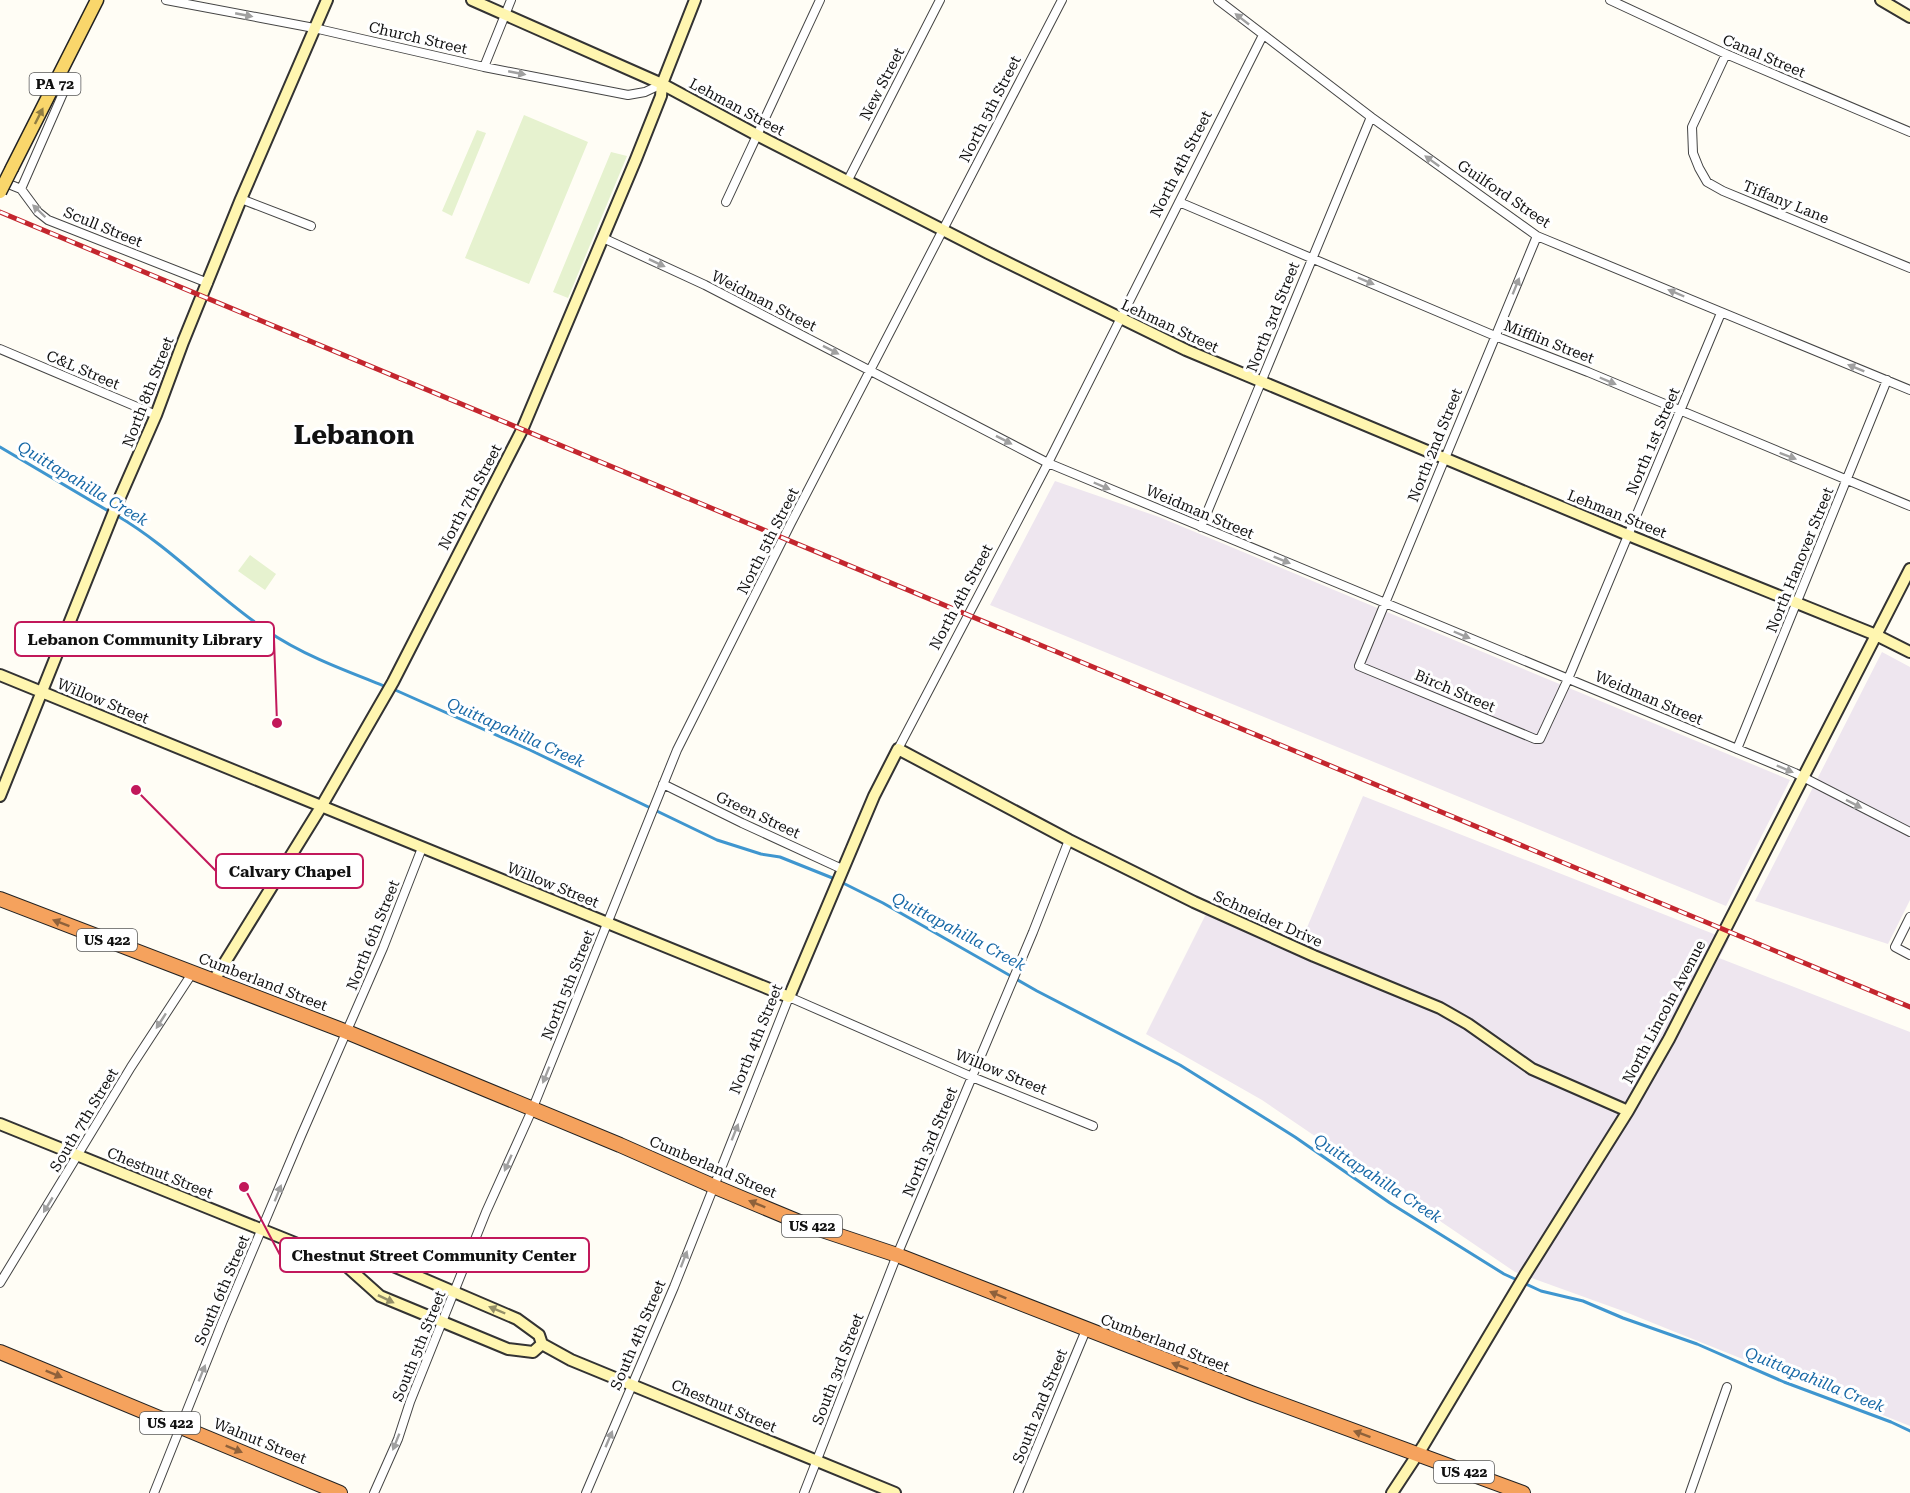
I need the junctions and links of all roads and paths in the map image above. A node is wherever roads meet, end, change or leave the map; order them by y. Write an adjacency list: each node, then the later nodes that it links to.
1 (97, 0): 27 (main road, PA 72, one-way to 1, bridge)
2 (166, 0): 15 (street, Church Street, one-way to 15)
3 (327, 0): 15 (street, North 8th Street)
4 (472, 0): 13 (street, Lehman Street)
5 (511, 0): 13 (street)
6 (695, 0): 20 (street, North 7th Street)
7 (820, 0): 23 (street)
8 (940, 0): 24 (street, New Street)
9 (1062, 0): 32 (street, North 5th Street)
10 (1218, 0): 16 (street, Guilford Street, one-way to 10)
11 (1610, 0): 17 (street, Canal Street)
12 (1881, 0): 14 (street)
13 (506, 13): 18 (street); 20 (street, Lehman Street)
14 (1910, 16)
15 (314, 28): 18 (street, Church Street); 28 (street, North 8th Street)
16 (1263, 35): 21 (street, Guilford Street); 29 (street, North 4th Street)
17 (1726, 54): 22 (street, Canal Street); 36 (street, Tiffany Lane)
18 (484, 67): 20 (street, Church Street, one-way to 20)
19 (74, 81): 26 (street)
20 (662, 84): 23 (street, Lehman Street); 34 (street, North 7th Street)
21 (1371, 117): 33 (street, Guilford Street, one-way to 21); 35 (street, North 3rd Street)
22 (1910, 132)
23 (758, 135): 24 (street, Lehman Street); 30 (street)
24 (848, 180): 32 (street, Lehman Street)
25 (0, 181): 26 (street)
26 (21, 189): 37 (street, Scull Street, one-way to 26)
27 (0, 192)
28 (241, 200): 31 (street); 37 (street, North 8th Street)
29 (1179, 201): 35 (street, Mifflin Street); 39 (street, North 4th Street)
30 (726, 202)
31 (311, 226)
32 (944, 229): 39 (street, Lehman Street); 42 (street, North 5th Street)
33 (1537, 236): 38 (street, Guilford Street, one-way to 33); 40 (street, North 2nd Street, one-way to 33)
34 (603, 238): 42 (street, Weidman Street, one-way to 42); 69 (street, North 7th Street)
35 (1312, 258): 40 (street, Mifflin Street, one-way to 40); 44 (street, North 3rd Street)
36 (1910, 268)
37 (208, 284): 47 (street, North 8th Street)
38 (1721, 313): 43 (street, Guilford Street, one-way to 38); 46 (street, North 1st Street)
39 (1120, 319): 44 (street, Lehman Street); 49 (street, North 4th Street)
40 (1495, 336): 46 (street, Mifflin Street, one-way to 46); 48 (street, North 2nd Street)
41 (0, 349): 47 (street, C&L Street)
42 (870, 371): 49 (street, Weidman Street, one-way to 49); 67 (street, North 5th Street)
43 (1887, 380): 45 (street, Guilford Street); 50 (street, North Hanover Street)
44 (1261, 383): 48 (street, Lehman Street); 52 (street, North 3rd Street)
45 (1910, 390)
46 (1680, 411): 50 (street, Mifflin Street, one-way to 50); 53 (street, North 1st Street)
47 (156, 415): 62 (street, North 8th Street)
48 (1445, 457): 53 (street, Lehman Street); 56 (street, North 2nd Street)
49 (1048, 463): 52 (street, Weidman Street, one-way to 52); 64 (street, North 4th Street)
50 (1847, 480): 51 (street, Mifflin Street); 55 (street, North Hanover Street)
51 (1910, 506)
52 (1201, 527): 56 (street, Weidman Street, one-way to 56)
53 (1628, 535): 55 (street, Lehman Street); 61 (street, North 1st Street)
54 (1910, 569): 57 (street, North Lincoln Avenue)
55 (1796, 602): 57 (street, Lehman Street); 65 (street, North Hanover Street)
56 (1385, 603): 59 (street, North 2nd Street); 61 (street, Weidman Street, one-way to 61)
57 (1876, 635): 58 (street, Lehman Street); 66 (street, North Lincoln Avenue)
58 (1910, 652)
59 (1359, 666): 63 (street, Birch Street)
60 (0, 675): 62 (street, Willow Street)
61 (1568, 679): 63 (street, North 1st Street); 65 (street, Weidman Street)
62 (42, 692): 68 (street, North 8th Street); 69 (street, Willow Street)
63 (1540, 738)
64 (898, 749): 71 (street, Schneider Drive); 73 (street, North 4th Street)
65 (1737, 749): 66 (street, Weidman Street, one-way to 66)
66 (1802, 777): 70 (street, Weidman Street, one-way to 70); 84 (street, North Lincoln Avenue)
67 (663, 784): 73 (street, Green Street); 76 (street, North 5th Street)
68 (0, 796)
69 (321, 807): 72 (street, Willow Street); 79 (street, North 7th Street)
70 (1910, 832)
71 (1069, 840): 82 (street, North 3rd Street); 84 (street, Schneider Drive)
72 (422, 848): 76 (street, Willow Street); 81 (street, North 6th Street)
73 (839, 877): 80 (street, North 4th Street)
74 (0, 899): 78 (highway, Cumberland Street / US 422, one-way to 74)
75 (1910, 917): 77 (street)
76 (607, 923): 80 (street, Willow Street); 83 (street, North 5th Street, one-way to 83)
77 (1910, 955)
78 (193, 972): 79 (highway, Cumberland Street / US 422); 87 (street, South 7th Street, one-way to 87)
79 (214, 980): 81 (highway, Cumberland Street / US 422)
80 (789, 997): 82 (street, Willow Street); 88 (street, North 4th Street, one-way to 80)
81 (347, 1032): 83 (highway, Cumberland Street / US 422); 89 (street, South 6th Street, one-way to 81)
82 (972, 1077): 86 (street, Willow Street); 90 (street, North 3rd Street)
83 (532, 1110): 88 (highway, Cumberland Street / US 422); 93 (street, South 5th Street, one-way to 93)
84 (1628, 1111): 101 (street, North Lincoln Avenue)
85 (0, 1124): 87 (street, Chestnut Street)
86 (1093, 1126)
87 (77, 1156): 89 (street, Chestnut Street); 92 (street, South 7th Street, one-way to 92)
88 (713, 1186): 90 (highway, Cumberland Street / US 422, one-way to 88); 98 (street, South 4th Street, one-way to 88)
89 (263, 1229): 91 (street, Chestnut Street); 100 (street, South 6th Street, one-way to 89)
90 (897, 1255): 95 (highway, Cumberland Street / US 422, one-way to 90); 102 (street, South 3rd Street)
91 (342, 1262): 93 (street, Chestnut Street); 94 (street, Chestnut Street, one-way to 94)
92 (0, 1283)
93 (455, 1292): 94 (street, South 5th Street); 96 (street, Chestnut Street, one-way to 93)
94 (442, 1323): 96 (street, Chestnut Street); 105 (street, South 5th Street, one-way to 105)
95 (1086, 1329): 101 (highway, Cumberland Street / US 422, one-way to 95); 109 (street, South 2nd Street)
96 (542, 1344): 98 (street, Chestnut Street)
97 (0, 1352): 100 (highway, Walnut Street / US 422, one-way to 100)
98 (633, 1383): 102 (street, Chestnut Street); 106 (street, South 4th Street, one-way to 98)
99 (1727, 1387): 112 (street)
100 (180, 1427): 103 (street, South 6th Street); 104 (highway, Walnut Street / US 422, one-way to 104)
101 (1417, 1455): 110 (street, North Lincoln Avenue); 111 (highway, US 422)
102 (818, 1461): 107 (street, South 3rd Street); 108 (street, Chestnut Street)
103 (154, 1493)
104 (340, 1493)
105 (374, 1493)
106 (586, 1493)
107 (804, 1493)
108 (895, 1493)
109 (1018, 1493)
110 (1392, 1493)
111 (1522, 1493)
112 (1690, 1493)

